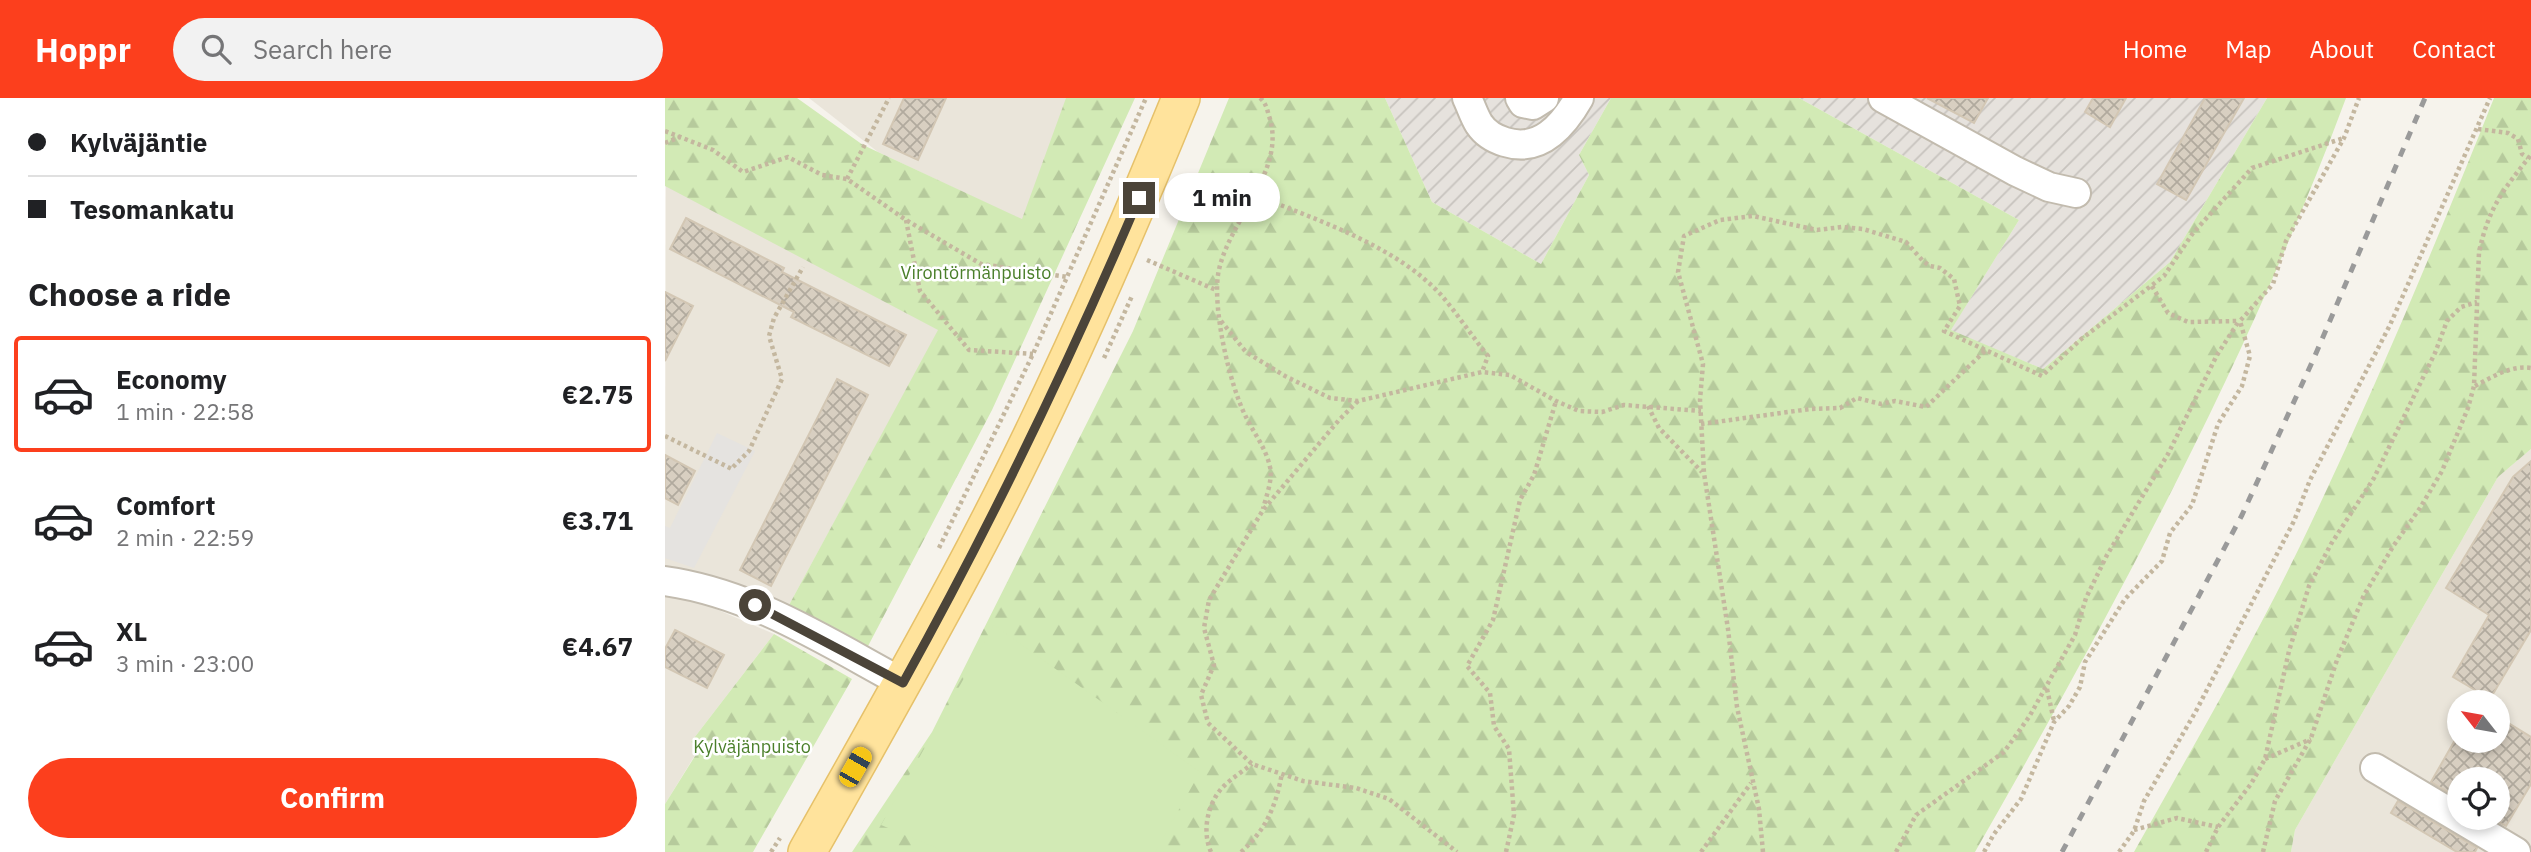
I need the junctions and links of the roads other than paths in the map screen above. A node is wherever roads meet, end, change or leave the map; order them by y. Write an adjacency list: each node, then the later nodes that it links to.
1 (1181, 98): 9 (main road)
2 (1467, 98): 5 (street)
3 (1520, 98): 4 (street)
4 (1543, 98)
5 (1579, 98)
6 (1883, 98): 7 (street)
7 (2076, 193)
8 (665, 581): 9 (street)
9 (903, 683): 11 (main road)
10 (2375, 768): 12 (street)
11 (796, 841)
12 (2516, 852)

